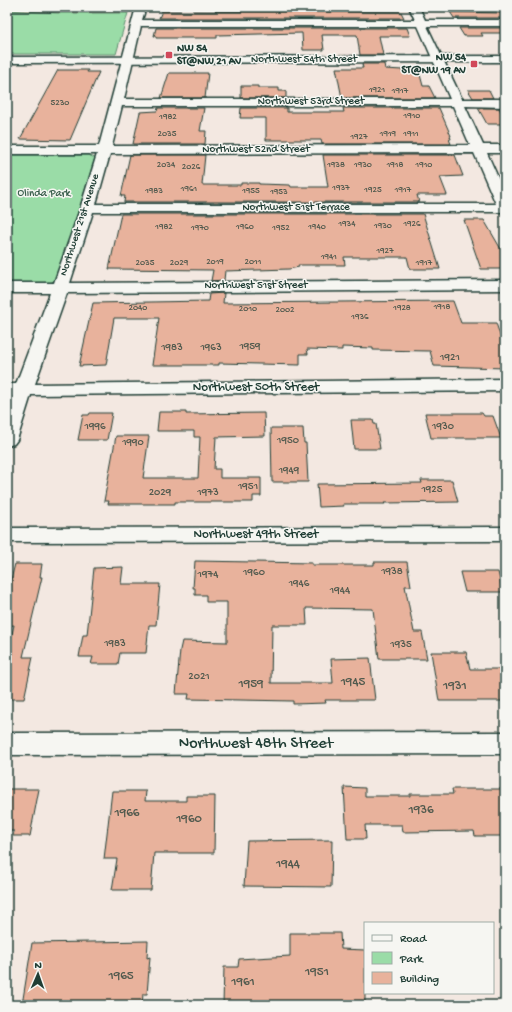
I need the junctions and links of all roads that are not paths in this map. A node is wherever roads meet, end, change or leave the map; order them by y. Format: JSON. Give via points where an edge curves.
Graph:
{"nodes":[{"id":1,"x":141,"y":7,"type":"edge"},
{"id":2,"x":414,"y":7,"type":"edge"},
{"id":3,"x":137,"y":23,"type":"junction"},
{"id":4,"x":421,"y":23,"type":"junction"},
{"id":5,"x":505,"y":23,"type":"edge"},
{"id":6,"x":7,"y":60,"type":"edge"},
{"id":7,"x":127,"y":60,"type":"junction"},
{"id":8,"x":438,"y":60,"type":"junction"},
{"id":9,"x":505,"y":60,"type":"edge"},
{"id":10,"x":118,"y":102,"type":"junction"},
{"id":11,"x":457,"y":103,"type":"junction"},
{"id":12,"x":505,"y":103,"type":"edge"},
{"id":13,"x":7,"y":150,"type":"edge"},
{"id":14,"x":104,"y":150,"type":"junction"},
{"id":15,"x":478,"y":150,"type":"junction"},
{"id":16,"x":505,"y":150,"type":"edge"},
{"id":17,"x":88,"y":208,"type":"junction"},
{"id":18,"x":505,"y":208,"type":"edge"},
{"id":19,"x":505,"y":285,"type":"edge"},
{"id":20,"x":7,"y":288,"type":"edge"},
{"id":21,"x":59,"y":288,"type":"junction"},
{"id":22,"x":505,"y":385,"type":"edge"},
{"id":23,"x":15,"y":389,"type":"edge"},
{"id":24,"x":7,"y":440,"type":"edge"},
{"id":25,"x":505,"y":534,"type":"edge"},
{"id":26,"x":7,"y":535,"type":"edge"},
{"id":27,"x":505,"y":743,"type":"edge"},
{"id":28,"x":7,"y":744,"type":"edge"}],
"edges":[{"from":1,"to":3,"type":"street","name":"Northwest 21st Avenue"},
{"from":2,"to":4,"type":"street"},
{"from":3,"to":4,"type":"street"},
{"from":3,"to":7,"type":"street","name":"Northwest 21st Avenue"},
{"from":4,"to":5,"type":"street"},
{"from":4,"to":8,"type":"street"},
{"from":6,"to":7,"type":"street","name":"Northwest 54th Street"},
{"from":7,"to":8,"type":"street","name":"Northwest 54th Street"},
{"from":7,"to":10,"type":"street","name":"Northwest 21st Avenue"},
{"from":8,"to":9,"type":"street","name":"Northwest 54th Street"},
{"from":8,"to":11,"type":"street"},
{"from":10,"to":11,"type":"street","name":"Northwest 53rd Street"},
{"from":10,"to":14,"type":"street","name":"Northwest 21st Avenue"},
{"from":11,"to":12,"type":"street","name":"Northwest 53rd Street"},
{"from":11,"to":15,"type":"street"},
{"from":13,"to":14,"type":"street","name":"Northwest 52nd Street"},
{"from":14,"to":15,"type":"street","name":"Northwest 52nd Street"},
{"from":14,"to":17,"type":"street","name":"Northwest 21st Avenue"},
{"from":15,"to":16,"type":"street","name":"Northwest 52nd Street"},
{"from":15,"to":18,"type":"street"},
{"from":17,"to":18,"type":"street","name":"Northwest 51st Terrace"},
{"from":17,"to":21,"type":"street","name":"Northwest 21st Avenue"},
{"from":19,"to":21,"type":"street","name":"Northwest 51st Street"},
{"from":20,"to":21,"type":"street","name":"Northwest 51st Street"},
{"from":21,"to":23,"type":"street","name":"Northwest 21st Avenue"},
{"from":22,"to":23,"type":"street","name":"Northwest 50th Street"},
{"from":23,"to":24,"type":"street","name":"Northwest 21st Avenue"},
{"from":25,"to":26,"type":"street","name":"Northwest 49th Street"},
{"from":27,"to":28,"type":"street","name":"Northwest 48th Street"}]}
